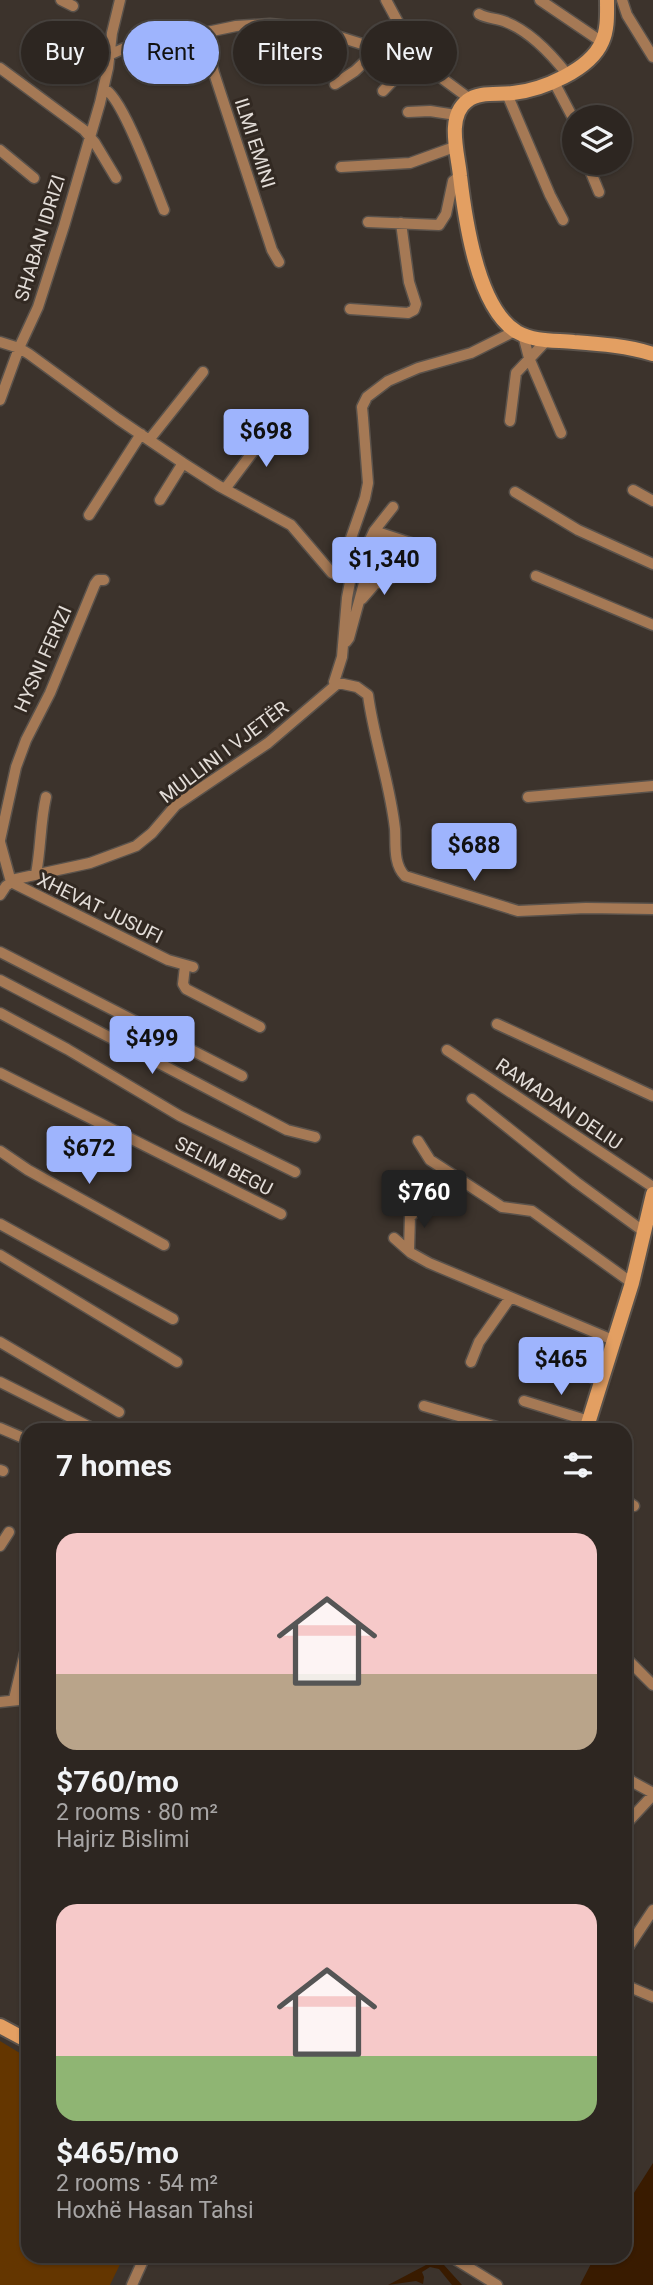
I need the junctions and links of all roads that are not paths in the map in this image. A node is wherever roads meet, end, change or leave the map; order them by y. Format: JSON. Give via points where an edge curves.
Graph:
{"nodes":[{"id":1,"x":61,"y":0,"type":"edge"},
{"id":2,"x":120,"y":0,"type":"edge"},
{"id":3,"x":386,"y":0,"type":"edge"},
{"id":4,"x":540,"y":0,"type":"edge"},
{"id":5,"x":607,"y":0,"type":"edge"},
{"id":6,"x":622,"y":0,"type":"edge"},
{"id":7,"x":73,"y":6,"type":"dead end"},
{"id":8,"x":479,"y":14,"type":"dead end"},
{"id":9,"x":397,"y":21,"type":"edge"},
{"id":10,"x":219,"y":30,"type":"edge"},
{"id":11,"x":602,"y":42,"type":"junction"},
{"id":12,"x":361,"y":44,"type":"edge"},
{"id":13,"x":123,"y":49,"type":"edge"},
{"id":14,"x":109,"y":55,"type":"joint"},
{"id":15,"x":653,"y":57,"type":"edge"},
{"id":16,"x":361,"y":65,"type":"edge"},
{"id":17,"x":0,"y":68,"type":"edge"},
{"id":18,"x":347,"y":76,"type":"edge"},
{"id":19,"x":561,"y":78,"type":"junction"},
{"id":20,"x":105,"y":84,"type":"edge"},
{"id":21,"x":217,"y":84,"type":"edge"},
{"id":22,"x":392,"y":84,"type":"edge"},
{"id":23,"x":452,"y":84,"type":"edge"},
{"id":24,"x":104,"y":89,"type":"junction"},
{"id":25,"x":383,"y":91,"type":"dead end"},
{"id":26,"x":507,"y":94,"type":"junction"},
{"id":27,"x":470,"y":99,"type":"junction"},
{"id":28,"x":568,"y":105,"type":"edge"},
{"id":29,"x":408,"y":111,"type":"dead end"},
{"id":30,"x":456,"y":115,"type":"junction"},
{"id":31,"x":90,"y":137,"type":"junction"},
{"id":32,"x":457,"y":146,"type":"junction"},
{"id":33,"x":0,"y":150,"type":"edge"},
{"id":34,"x":341,"y":167,"type":"dead end"},
{"id":35,"x":592,"y":175,"type":"edge"},
{"id":36,"x":460,"y":176,"type":"junction"},
{"id":37,"x":34,"y":178,"type":"dead end"},
{"id":38,"x":116,"y":178,"type":"dead end"},
{"id":39,"x":600,"y":192,"type":"dead end"},
{"id":40,"x":164,"y":210,"type":"dead end"},
{"id":41,"x":563,"y":220,"type":"dead end"},
{"id":42,"x":368,"y":222,"type":"dead end"},
{"id":43,"x":401,"y":223,"type":"junction"},
{"id":44,"x":279,"y":262,"type":"dead end"},
{"id":45,"x":350,"y":309,"type":"dead end"},
{"id":46,"x":519,"y":333,"type":"junction"},
{"id":47,"x":547,"y":341,"type":"junction"},
{"id":48,"x":0,"y":342,"type":"edge"},
{"id":49,"x":19,"y":348,"type":"junction"},
{"id":50,"x":653,"y":354,"type":"edge"},
{"id":51,"x":529,"y":358,"type":"junction"},
{"id":52,"x":203,"y":372,"type":"dead end"},
{"id":53,"x":0,"y":400,"type":"edge"},
{"id":54,"x":510,"y":421,"type":"dead end"},
{"id":55,"x":276,"y":425,"type":"dead end"},
{"id":56,"x":561,"y":433,"type":"dead end"},
{"id":57,"x":145,"y":437,"type":"junction"},
{"id":58,"x":184,"y":463,"type":"junction"},
{"id":59,"x":633,"y":490,"type":"dead end"},
{"id":60,"x":228,"y":491,"type":"junction"},
{"id":61,"x":515,"y":492,"type":"dead end"},
{"id":62,"x":160,"y":500,"type":"dead end"},
{"id":63,"x":653,"y":501,"type":"edge"},
{"id":64,"x":393,"y":507,"type":"dead end"},
{"id":65,"x":89,"y":515,"type":"dead end"},
{"id":66,"x":374,"y":531,"type":"junction"},
{"id":67,"x":423,"y":547,"type":"dead end"},
{"id":68,"x":350,"y":563,"type":"junction"},
{"id":69,"x":653,"y":564,"type":"edge"},
{"id":70,"x":396,"y":576,"type":"dead end"},
{"id":71,"x":536,"y":576,"type":"dead end"},
{"id":72,"x":104,"y":580,"type":"dead end"},
{"id":73,"x":360,"y":603,"type":"junction"},
{"id":74,"x":653,"y":625,"type":"edge"},
{"id":75,"x":343,"y":646,"type":"junction"},
{"id":76,"x":337,"y":684,"type":"junction"},
{"id":77,"x":653,"y":786,"type":"edge"},
{"id":78,"x":46,"y":797,"type":"dead end"},
{"id":79,"x":528,"y":797,"type":"dead end"},
{"id":80,"x":1,"y":845,"type":"edge"},
{"id":81,"x":36,"y":874,"type":"junction"},
{"id":82,"x":11,"y":882,"type":"junction"},
{"id":83,"x":0,"y":895,"type":"edge"},
{"id":84,"x":653,"y":909,"type":"edge"},
{"id":85,"x":0,"y":952,"type":"edge"},
{"id":86,"x":0,"y":979,"type":"edge"},
{"id":87,"x":0,"y":1013,"type":"edge"},
{"id":88,"x":497,"y":1024,"type":"dead end"},
{"id":89,"x":260,"y":1027,"type":"dead end"},
{"id":90,"x":447,"y":1050,"type":"dead end"},
{"id":91,"x":0,"y":1073,"type":"edge"},
{"id":92,"x":242,"y":1076,"type":"dead end"},
{"id":93,"x":653,"y":1096,"type":"edge"},
{"id":94,"x":472,"y":1099,"type":"dead end"},
{"id":95,"x":315,"y":1137,"type":"dead end"},
{"id":96,"x":418,"y":1141,"type":"dead end"},
{"id":97,"x":0,"y":1151,"type":"edge"},
{"id":98,"x":295,"y":1172,"type":"dead end"},
{"id":99,"x":653,"y":1187,"type":"edge"},
{"id":100,"x":653,"y":1194,"type":"edge"},
{"id":101,"x":422,"y":1204,"type":"dead end"},
{"id":102,"x":281,"y":1214,"type":"dead end"},
{"id":103,"x":0,"y":1224,"type":"edge"},
{"id":104,"x":643,"y":1231,"type":"junction"},
{"id":105,"x":394,"y":1238,"type":"dead end"},
{"id":106,"x":164,"y":1245,"type":"dead end"},
{"id":107,"x":409,"y":1249,"type":"junction"},
{"id":108,"x":0,"y":1255,"type":"edge"},
{"id":109,"x":632,"y":1283,"type":"junction"},
{"id":110,"x":510,"y":1298,"type":"junction"},
{"id":111,"x":173,"y":1319,"type":"dead end"},
{"id":112,"x":613,"y":1340,"type":"junction"},
{"id":113,"x":0,"y":1342,"type":"edge"},
{"id":114,"x":526,"y":1360,"type":"dead end"},
{"id":115,"x":177,"y":1362,"type":"dead end"},
{"id":116,"x":471,"y":1362,"type":"dead end"},
{"id":117,"x":600,"y":1381,"type":"junction"},
{"id":118,"x":0,"y":1382,"type":"edge"},
{"id":119,"x":524,"y":1401,"type":"dead end"},
{"id":120,"x":424,"y":1406,"type":"dead end"},
{"id":121,"x":119,"y":1412,"type":"dead end"},
{"id":122,"x":82,"y":1423,"type":"edge"},
{"id":123,"x":483,"y":1423,"type":"edge"},
{"id":124,"x":582,"y":1423,"type":"edge"},
{"id":125,"x":588,"y":1423,"type":"edge"},
{"id":126,"x":0,"y":1428,"type":"edge"},
{"id":127,"x":21,"y":1437,"type":"edge"},
{"id":128,"x":9,"y":1532,"type":"dead end"},
{"id":129,"x":0,"y":1546,"type":"edge"},
{"id":130,"x":632,"y":1664,"type":"edge"},
{"id":131,"x":21,"y":1670,"type":"edge"},
{"id":132,"x":653,"y":1685,"type":"edge"},
{"id":133,"x":14,"y":1699,"type":"junction"},
{"id":134,"x":21,"y":1699,"type":"edge"},
{"id":135,"x":0,"y":1702,"type":"edge"},
{"id":136,"x":632,"y":1782,"type":"edge"},
{"id":137,"x":653,"y":1794,"type":"edge"},
{"id":138,"x":632,"y":1817,"type":"edge"},
{"id":139,"x":653,"y":1910,"type":"edge"},
{"id":140,"x":632,"y":1942,"type":"edge"},
{"id":141,"x":632,"y":1988,"type":"edge"},
{"id":142,"x":653,"y":1997,"type":"edge"},
{"id":143,"x":0,"y":2026,"type":"edge"},
{"id":144,"x":21,"y":2037,"type":"edge"},
{"id":145,"x":142,"y":2263,"type":"edge"},
{"id":146,"x":461,"y":2263,"type":"edge"},
{"id":147,"x":132,"y":2285,"type":"edge"},
{"id":148,"x":497,"y":2285,"type":"edge"}],
"edges":[{"from":1,"to":7,"type":"street"},
{"from":2,"to":14,"type":"street","name":"SHABAN IDRIZI"},
{"from":3,"to":9,"type":"street"},
{"from":4,"to":11,"type":"street"},
{"from":5,"to":11,"type":"street"},
{"from":6,"to":15,"type":"street"},
{"from":8,"to":19,"type":"street","via":[[524,32]]},
{"from":10,"to":12,"type":"street","via":[[270,24],[311,28]]},
{"from":11,"to":19,"type":"street","via":[[594,56]]},
{"from":13,"to":14,"type":"street"},
{"from":16,"to":18,"type":"street"},
{"from":17,"to":31,"type":"street"},
{"from":19,"to":26,"type":"street"},
{"from":19,"to":28,"type":"street"},
{"from":20,"to":24,"type":"street","name":"SHABAN IDRIZI"},
{"from":21,"to":44,"type":"street","name":"ILMI EMINI"},
{"from":22,"to":25,"type":"street"},
{"from":23,"to":27,"type":"street"},
{"from":24,"to":31,"type":"street","name":"SHABAN IDRIZI"},
{"from":24,"to":40,"type":"street","via":[[121,109]]},
{"from":26,"to":27,"type":"street"},
{"from":26,"to":41,"type":"street"},
{"from":27,"to":30,"type":"street"},
{"from":29,"to":30,"type":"street"},
{"from":30,"to":32,"type":"street"},
{"from":31,"to":38,"type":"street"},
{"from":31,"to":49,"type":"street","name":"SHABAN IDRIZI","via":[[43,294]]},
{"from":32,"to":34,"type":"street","via":[[410,163]]},
{"from":32,"to":36,"type":"street"},
{"from":33,"to":37,"type":"street"},
{"from":35,"to":39,"type":"street"},
{"from":36,"to":43,"type":"street","via":[[453,181],[442,223]]},
{"from":36,"to":46,"type":"street","via":[[474,259],[499,314]]},
{"from":42,"to":43,"type":"street"},
{"from":43,"to":45,"type":"street","via":[[414,310]]},
{"from":46,"to":47,"type":"street"},
{"from":46,"to":51,"type":"street"},
{"from":46,"to":68,"type":"street","via":[[398,377],[367,397],[362,407],[368,483],[350,541]]},
{"from":47,"to":50,"type":"street"},
{"from":47,"to":51,"type":"street"},
{"from":48,"to":49,"type":"street"},
{"from":49,"to":53,"type":"street"},
{"from":49,"to":57,"type":"street"},
{"from":51,"to":54,"type":"street","via":[[514,380]]},
{"from":51,"to":56,"type":"street"},
{"from":52,"to":57,"type":"street"},
{"from":55,"to":60,"type":"street"},
{"from":57,"to":58,"type":"street"},
{"from":57,"to":65,"type":"street"},
{"from":58,"to":60,"type":"street"},
{"from":58,"to":62,"type":"street"},
{"from":59,"to":63,"type":"street"},
{"from":60,"to":68,"type":"street","via":[[291,525],[332,573],[341,575]]},
{"from":61,"to":69,"type":"street","via":[[578,530]]},
{"from":64,"to":66,"type":"street"},
{"from":66,"to":67,"type":"street"},
{"from":66,"to":73,"type":"street","via":[[365,555]]},
{"from":68,"to":75,"type":"street"},
{"from":70,"to":73,"type":"street","via":[[375,584]]},
{"from":71,"to":74,"type":"street"},
{"from":72,"to":80,"type":"street","name":"HYSNI FERIZI","via":[[95,584],[26,740]]},
{"from":73,"to":75,"type":"street"},
{"from":75,"to":76,"type":"street","via":[[334,680]]},
{"from":76,"to":81,"type":"street","name":"MULLINI I VJETËR","via":[[268,743],[176,805],[136,846],[90,863]]},
{"from":76,"to":84,"type":"street","via":[[356,687],[368,695],[402,874],[518,911]]},
{"from":77,"to":79,"type":"street"},
{"from":78,"to":81,"type":"street"},
{"from":80,"to":82,"type":"street","name":"HYSNI FERIZI"},
{"from":81,"to":82,"type":"street","name":"MULLINI I VJETËR"},
{"from":82,"to":83,"type":"street","name":"XHEVAT JUSUFI"},
{"from":82,"to":89,"type":"street","name":"XHEVAT JUSUFI","via":[[189,967],[183,984],[186,989]]},
{"from":85,"to":92,"type":"street"},
{"from":86,"to":95,"type":"street","via":[[287,1130]]},
{"from":87,"to":98,"type":"street","via":[[180,1116]]},
{"from":88,"to":93,"type":"street"},
{"from":90,"to":99,"type":"street","name":"RAMADAN DELIU"},
{"from":91,"to":102,"type":"street","name":"SELIM BEGU"},
{"from":94,"to":104,"type":"street"},
{"from":96,"to":109,"type":"street","via":[[430,1160],[502,1207],[531,1211]]},
{"from":97,"to":106,"type":"street"},
{"from":100,"to":104,"type":"street"},
{"from":101,"to":107,"type":"street","via":[[410,1217]]},
{"from":103,"to":111,"type":"street"},
{"from":104,"to":109,"type":"street"},
{"from":105,"to":107,"type":"street"},
{"from":107,"to":110,"type":"street","via":[[429,1263]]},
{"from":108,"to":115,"type":"street"},
{"from":109,"to":112,"type":"street"},
{"from":110,"to":112,"type":"street"},
{"from":110,"to":116,"type":"street","via":[[479,1342]]},
{"from":112,"to":117,"type":"street"},
{"from":113,"to":121,"type":"street"},
{"from":114,"to":117,"type":"street","via":[[540,1354]]},
{"from":117,"to":125,"type":"street"},
{"from":118,"to":122,"type":"street"},
{"from":119,"to":124,"type":"street"},
{"from":120,"to":123,"type":"street"},
{"from":126,"to":127,"type":"street"},
{"from":128,"to":129,"type":"street"},
{"from":130,"to":132,"type":"street"},
{"from":131,"to":133,"type":"street"},
{"from":133,"to":134,"type":"street"},
{"from":133,"to":135,"type":"street"},
{"from":136,"to":137,"type":"street"},
{"from":137,"to":138,"type":"street"},
{"from":139,"to":140,"type":"street"},
{"from":141,"to":142,"type":"street"},
{"from":143,"to":144,"type":"street"},
{"from":145,"to":147,"type":"street"},
{"from":146,"to":148,"type":"street"}]}
